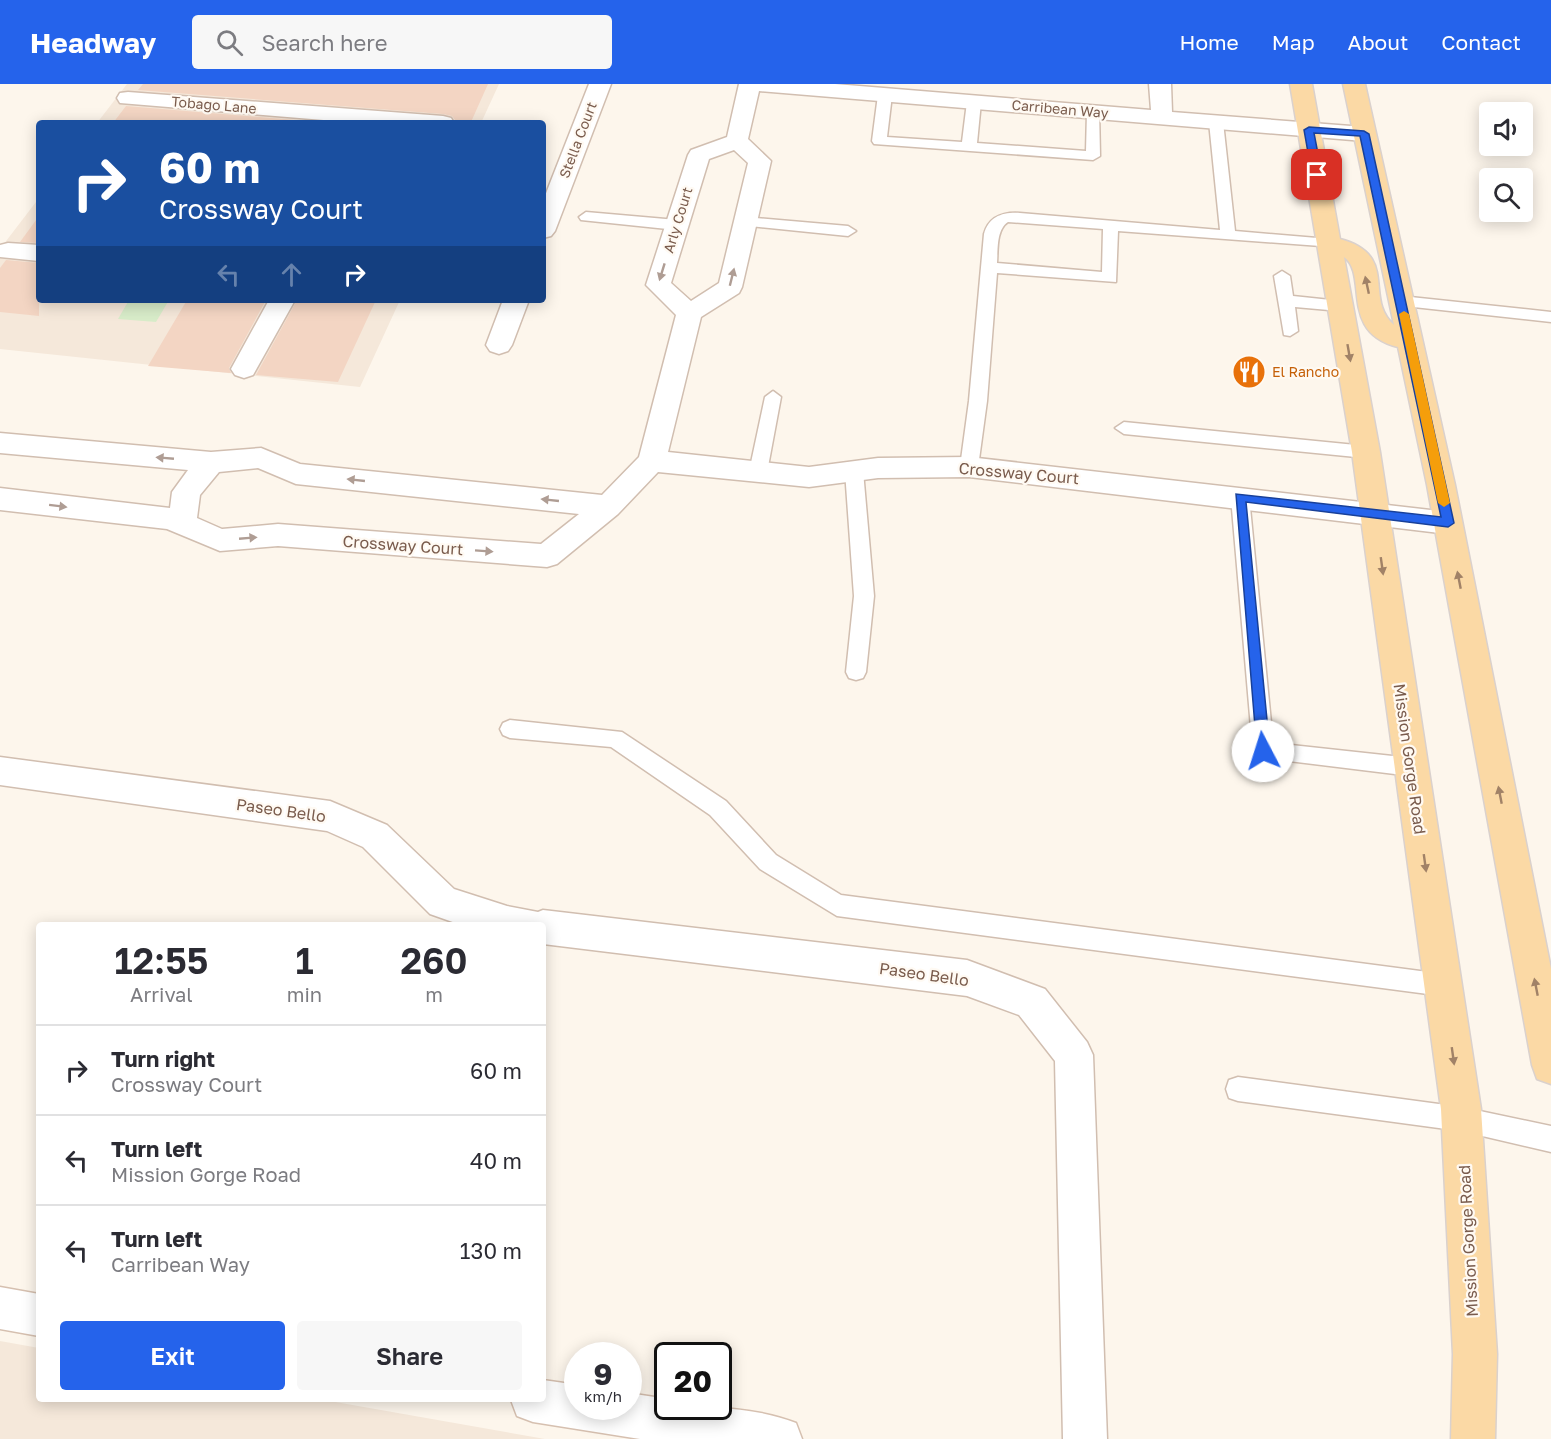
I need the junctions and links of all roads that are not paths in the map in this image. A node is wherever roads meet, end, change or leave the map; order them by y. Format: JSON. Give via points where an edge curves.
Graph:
{"nodes":[{"id":1,"x":600,"y":84,"type":"edge"},
{"id":2,"x":750,"y":84,"type":"edge"},
{"id":3,"x":757,"y":84,"type":"edge"},
{"id":4,"x":1160,"y":84,"type":"edge"},
{"id":5,"x":1301,"y":84,"type":"edge"},
{"id":6,"x":1354,"y":84,"type":"edge"},
{"id":7,"x":885,"y":95,"type":"junction"},
{"id":8,"x":128,"y":98,"type":"dead end"},
{"id":9,"x":974,"y":102,"type":"junction"},
{"id":10,"x":283,"y":109,"type":"edge"},
{"id":11,"x":1094,"y":112,"type":"junction"},
{"id":12,"x":1162,"y":118,"type":"junction"},
{"id":13,"x":409,"y":120,"type":"edge"},
{"id":14,"x":1216,"y":122,"type":"junction"},
{"id":15,"x":1309,"y":130,"type":"junction"},
{"id":16,"x":1364,"y":134,"type":"junction"},
{"id":17,"x":737,"y":141,"type":"junction"},
{"id":18,"x":969,"y":147,"type":"junction"},
{"id":19,"x":586,"y":217,"type":"dead end"},
{"id":20,"x":745,"y":222,"type":"junction"},
{"id":21,"x":546,"y":223,"type":"edge"},
{"id":22,"x":677,"y":225,"type":"junction"},
{"id":23,"x":1111,"y":225,"type":"junction"},
{"id":24,"x":848,"y":231,"type":"dead end"},
{"id":25,"x":1228,"y":235,"type":"junction"},
{"id":26,"x":1329,"y":244,"type":"junction"},
{"id":27,"x":8,"y":251,"type":"dead end"},
{"id":28,"x":36,"y":253,"type":"edge"},
{"id":29,"x":990,"y":267,"type":"junction"},
{"id":30,"x":1282,"y":276,"type":"dead end"},
{"id":31,"x":1286,"y":301,"type":"junction"},
{"id":32,"x":1401,"y":301,"type":"junction"},
{"id":33,"x":280,"y":303,"type":"edge"},
{"id":34,"x":515,"y":303,"type":"edge"},
{"id":35,"x":1340,"y":306,"type":"junction"},
{"id":36,"x":689,"y":313,"type":"junction"},
{"id":37,"x":1551,"y":317,"type":"edge"},
{"id":38,"x":1290,"y":331,"type":"dead end"},
{"id":39,"x":1410,"y":341,"type":"junction"},
{"id":40,"x":499,"y":345,"type":"dead end"},
{"id":41,"x":244,"y":369,"type":"dead end"},
{"id":42,"x":773,"y":397,"type":"dead end"},
{"id":43,"x":1124,"y":428,"type":"dead end"},
{"id":44,"x":0,"y":443,"type":"edge"},
{"id":45,"x":1366,"y":452,"type":"junction"},
{"id":46,"x":652,"y":461,"type":"junction"},
{"id":47,"x":211,"y":462,"type":"junction"},
{"id":48,"x":969,"y":467,"type":"junction"},
{"id":49,"x":854,"y":471,"type":"junction"},
{"id":50,"x":758,"y":472,"type":"junction"},
{"id":51,"x":1240,"y":497,"type":"junction"},
{"id":52,"x":0,"y":499,"type":"edge"},
{"id":53,"x":599,"y":513,"type":"junction"},
{"id":54,"x":1375,"y":514,"type":"junction"},
{"id":55,"x":1448,"y":523,"type":"junction"},
{"id":56,"x":182,"y":524,"type":"junction"},
{"id":57,"x":856,"y":672,"type":"dead end"},
{"id":58,"x":510,"y":729,"type":"dead end"},
{"id":59,"x":1411,"y":767,"type":"junction"},
{"id":60,"x":0,"y":771,"type":"edge"},
{"id":61,"x":504,"y":922,"type":"edge"},
{"id":62,"x":546,"y":927,"type":"edge"},
{"id":63,"x":1443,"y":985,"type":"junction"},
{"id":64,"x":1551,"y":1065,"type":"edge"},
{"id":65,"x":1238,"y":1089,"type":"dead end"},
{"id":66,"x":1461,"y":1119,"type":"junction"},
{"id":67,"x":1551,"y":1139,"type":"edge"},
{"id":68,"x":0,"y":1308,"type":"edge"},
{"id":69,"x":36,"y":1314,"type":"edge"},
{"id":70,"x":539,"y":1402,"type":"edge"},
{"id":71,"x":609,"y":1426,"type":"edge"},
{"id":72,"x":780,"y":1439,"type":"edge"},
{"id":73,"x":1085,"y":1439,"type":"edge"},
{"id":74,"x":1473,"y":1439,"type":"edge"}],
"edges":[{"from":1,"to":21,"type":"street","name":"Stella Court"},
{"from":2,"to":17,"type":"street"},
{"from":3,"to":7,"type":"street","name":"Carribean Way"},
{"from":4,"to":12,"type":"street"},
{"from":5,"to":15,"type":"main road","name":"Mission Gorge Road"},
{"from":6,"to":16,"type":"main road"},
{"from":7,"to":9,"type":"street","name":"Carribean Way"},
{"from":7,"to":18,"type":"lane","via":[[879,141]]},
{"from":8,"to":10,"type":"street","name":"Tobago Lane"},
{"from":9,"to":11,"type":"street","name":"Carribean Way"},
{"from":9,"to":18,"type":"lane"},
{"from":10,"to":13,"type":"street","name":"Tobago Lane"},
{"from":11,"to":12,"type":"street","name":"Carribean Way"},
{"from":11,"to":18,"type":"lane","via":[[1093,156]]},
{"from":12,"to":14,"type":"street","name":"Carribean Way"},
{"from":14,"to":15,"type":"street","name":"Carribean Way"},
{"from":14,"to":25,"type":"lane"},
{"from":15,"to":16,"type":"street","name":"Carribean Way"},
{"from":15,"to":26,"type":"main road","name":"Mission Gorge Road"},
{"from":16,"to":32,"type":"main road"},
{"from":17,"to":20,"type":"street","via":[[760,161]]},
{"from":17,"to":22,"type":"street","name":"Arly Court","via":[[699,155]]},
{"from":19,"to":22,"type":"lane"},
{"from":20,"to":24,"type":"lane"},
{"from":36,"to":20,"type":"street","one_way":true,"via":[[730,287]]},
{"from":22,"to":36,"type":"street","name":"Arly Court","one_way":true,"via":[[658,285]]},
{"from":23,"to":25,"type":"lane"},
{"from":23,"to":29,"type":"lane","via":[[1000,219],[994,225]]},
{"from":23,"to":29,"type":"lane","via":[[1110,278]]},
{"from":25,"to":26,"type":"lane"},
{"from":26,"to":35,"type":"main road","name":"Mission Gorge Road"},
{"from":39,"to":26,"type":"main road","one_way":true,"via":[[1382,332],[1375,321],[1361,260],[1350,249]]},
{"from":27,"to":28,"type":"street"},
{"from":29,"to":48,"type":"lane"},
{"from":30,"to":31,"type":"lane"},
{"from":31,"to":35,"type":"lane"},
{"from":31,"to":38,"type":"lane"},
{"from":32,"to":37,"type":"lane"},
{"from":32,"to":39,"type":"main road"},
{"from":33,"to":41,"type":"street"},
{"from":34,"to":40,"type":"street"},
{"from":35,"to":45,"type":"main road","name":"Mission Gorge Road","one_way":true},
{"from":36,"to":46,"type":"street"},
{"from":39,"to":55,"type":"main road"},
{"from":42,"to":50,"type":"lane"},
{"from":43,"to":45,"type":"lane"},
{"from":47,"to":44,"type":"street","one_way":true},
{"from":45,"to":54,"type":"main road","name":"Mission Gorge Road"},
{"from":46,"to":50,"type":"street","name":"Crossway Court"},
{"from":46,"to":53,"type":"street","name":"Crossway Court"},
{"from":53,"to":47,"type":"street","one_way":true,"via":[[296,474],[261,458]]},
{"from":47,"to":56,"type":"street","via":[[186,492]]},
{"from":48,"to":49,"type":"street","name":"Crossway Court"},
{"from":48,"to":51,"type":"street","name":"Crossway Court"},
{"from":49,"to":50,"type":"street","name":"Crossway Court","via":[[809,477]]},
{"from":49,"to":57,"type":"lane","via":[[864,596]]},
{"from":51,"to":54,"type":"street","name":"Crossway Court"},
{"from":51,"to":59,"type":"lane","via":[[1263,751]]},
{"from":52,"to":56,"type":"street","name":"Crossway Court","one_way":true,"via":[[171,519]]},
{"from":56,"to":53,"type":"street","name":"Crossway Court","one_way":true,"via":[[220,540],[278,535],[547,556]]},
{"from":54,"to":55,"type":"street","name":"Crossway Court"},
{"from":54,"to":59,"type":"main road","name":"Mission Gorge Road","one_way":true},
{"from":64,"to":55,"type":"main road","one_way":true},
{"from":58,"to":63,"type":"lane","via":[[615,738],[718,808],[768,862],[837,905]]},
{"from":59,"to":63,"type":"main road","name":"Mission Gorge Road","one_way":true},
{"from":60,"to":61,"type":"street","name":"Paseo Bello","via":[[330,816],[375,836],[443,902]]},
{"from":62,"to":73,"type":"street","name":"Paseo Bello","via":[[967,978],[1032,1002],[1074,1055]]},
{"from":63,"to":66,"type":"main road","name":"Mission Gorge Road","one_way":true},
{"from":65,"to":66,"type":"lane"},
{"from":66,"to":67,"type":"lane"},
{"from":66,"to":74,"type":"main road","name":"Mission Gorge Road","via":[[1474,1354]]},
{"from":68,"to":69,"type":"street"},
{"from":70,"to":71,"type":"street"},
{"from":71,"to":72,"type":"street"}]}
